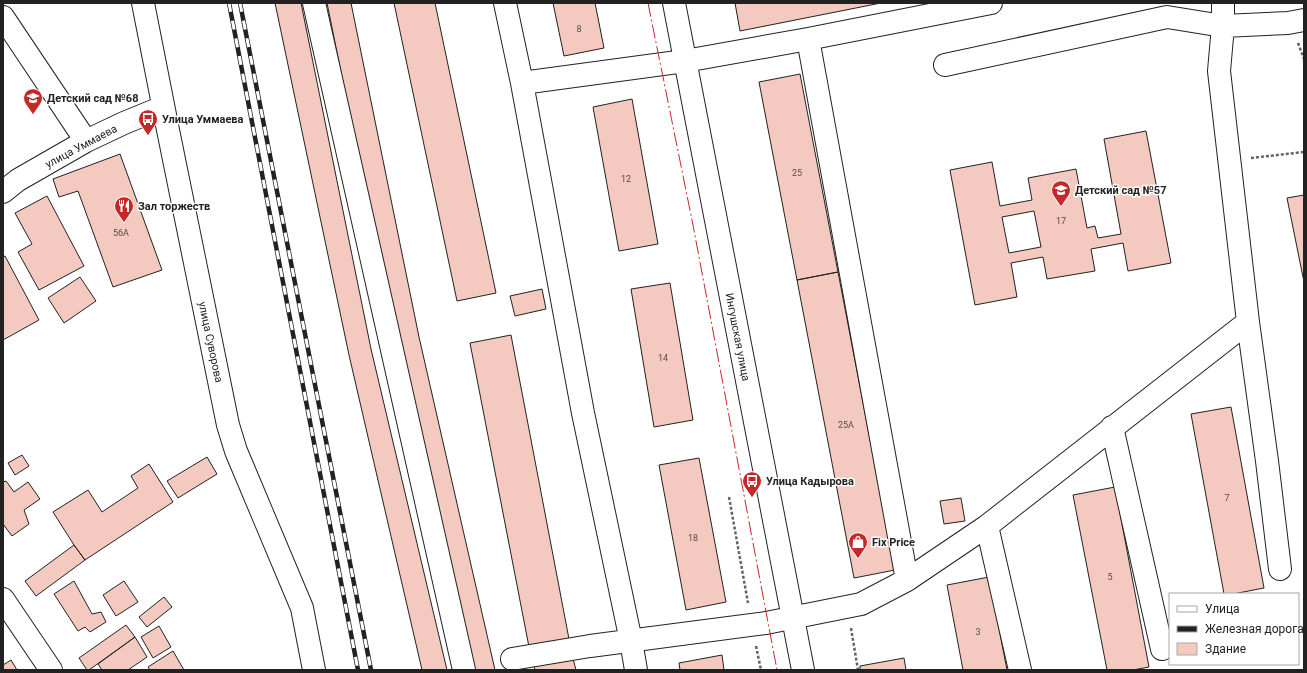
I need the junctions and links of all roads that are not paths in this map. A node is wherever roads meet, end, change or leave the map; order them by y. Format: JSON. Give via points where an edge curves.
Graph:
{"nodes":[{"id":1,"x":143,"y":3,"type":"edge"},
{"id":2,"x":314,"y":3,"type":"edge"},
{"id":3,"x":505,"y":3,"type":"edge"},
{"id":4,"x":674,"y":3,"type":"edge"},
{"id":5,"x":991,"y":3,"type":"edge"},
{"id":6,"x":1223,"y":3,"type":"edge"},
{"id":7,"x":3,"y":17,"type":"edge"},
{"id":8,"x":1304,"y":20,"type":"edge"},
{"id":9,"x":1223,"y":26,"type":"junction"},
{"id":10,"x":808,"y":39,"type":"junction"},
{"id":11,"x":685,"y":61,"type":"junction"},
{"id":12,"x":944,"y":65,"type":"dead end"},
{"id":13,"x":522,"y":83,"type":"junction"},
{"id":14,"x":163,"y":107,"type":"junction"},
{"id":15,"x":86,"y":141,"type":"junction"},
{"id":16,"x":3,"y":192,"type":"edge"},
{"id":17,"x":1248,"y":322,"type":"junction"},
{"id":18,"x":1112,"y":427,"type":"junction"},
{"id":19,"x":987,"y":526,"type":"junction"},
{"id":20,"x":1280,"y":569,"type":"dead end"},
{"id":21,"x":907,"y":580,"type":"junction"},
{"id":22,"x":3,"y":599,"type":"edge"},
{"id":23,"x":792,"y":617,"type":"junction"},
{"id":24,"x":631,"y":641,"type":"junction"},
{"id":25,"x":1162,"y":649,"type":"dead end"},
{"id":26,"x":512,"y":659,"type":"dead end"},
{"id":27,"x":51,"y":670,"type":"edge"},
{"id":28,"x":314,"y":670,"type":"edge"},
{"id":29,"x":464,"y":670,"type":"edge"},
{"id":30,"x":636,"y":670,"type":"edge"},
{"id":31,"x":803,"y":670,"type":"edge"},
{"id":32,"x":1020,"y":670,"type":"edge"}],
"edges":[{"from":1,"to":14,"type":"street","name":"улица Суворова"},
{"from":2,"to":29,"type":"street"},
{"from":3,"to":13,"type":"street"},
{"from":4,"to":11,"type":"street","name":"Ингушская улица"},
{"from":5,"to":10,"type":"street"},
{"from":6,"to":9,"type":"street"},
{"from":7,"to":15,"type":"street"},
{"from":8,"to":9,"type":"street"},
{"from":9,"to":12,"type":"street","via":[[1167,17]]},
{"from":9,"to":17,"type":"street","via":[[1219,71]]},
{"from":10,"to":11,"type":"street"},
{"from":10,"to":21,"type":"street"},
{"from":11,"to":13,"type":"street"},
{"from":11,"to":23,"type":"street","name":"Ингушская улица"},
{"from":13,"to":24,"type":"street","via":[[583,413]]},
{"from":14,"to":15,"type":"street","name":"улица Уммаева"},
{"from":14,"to":28,"type":"street","name":"улица Суворова","via":[[228,425],[236,451],[302,608]]},
{"from":15,"to":16,"type":"street","name":"улица Уммаева","via":[[18,180]]},
{"from":17,"to":18,"type":"street"},
{"from":17,"to":20,"type":"street"},
{"from":18,"to":19,"type":"street"},
{"from":18,"to":25,"type":"street"},
{"from":19,"to":21,"type":"street"},
{"from":19,"to":32,"type":"street"},
{"from":21,"to":23,"type":"street","via":[[861,604]]},
{"from":22,"to":27,"type":"street"},
{"from":23,"to":24,"type":"street","via":[[752,625]]},
{"from":23,"to":31,"type":"street","name":"Ингушская улица"},
{"from":24,"to":26,"type":"street"},
{"from":24,"to":30,"type":"street"}]}
